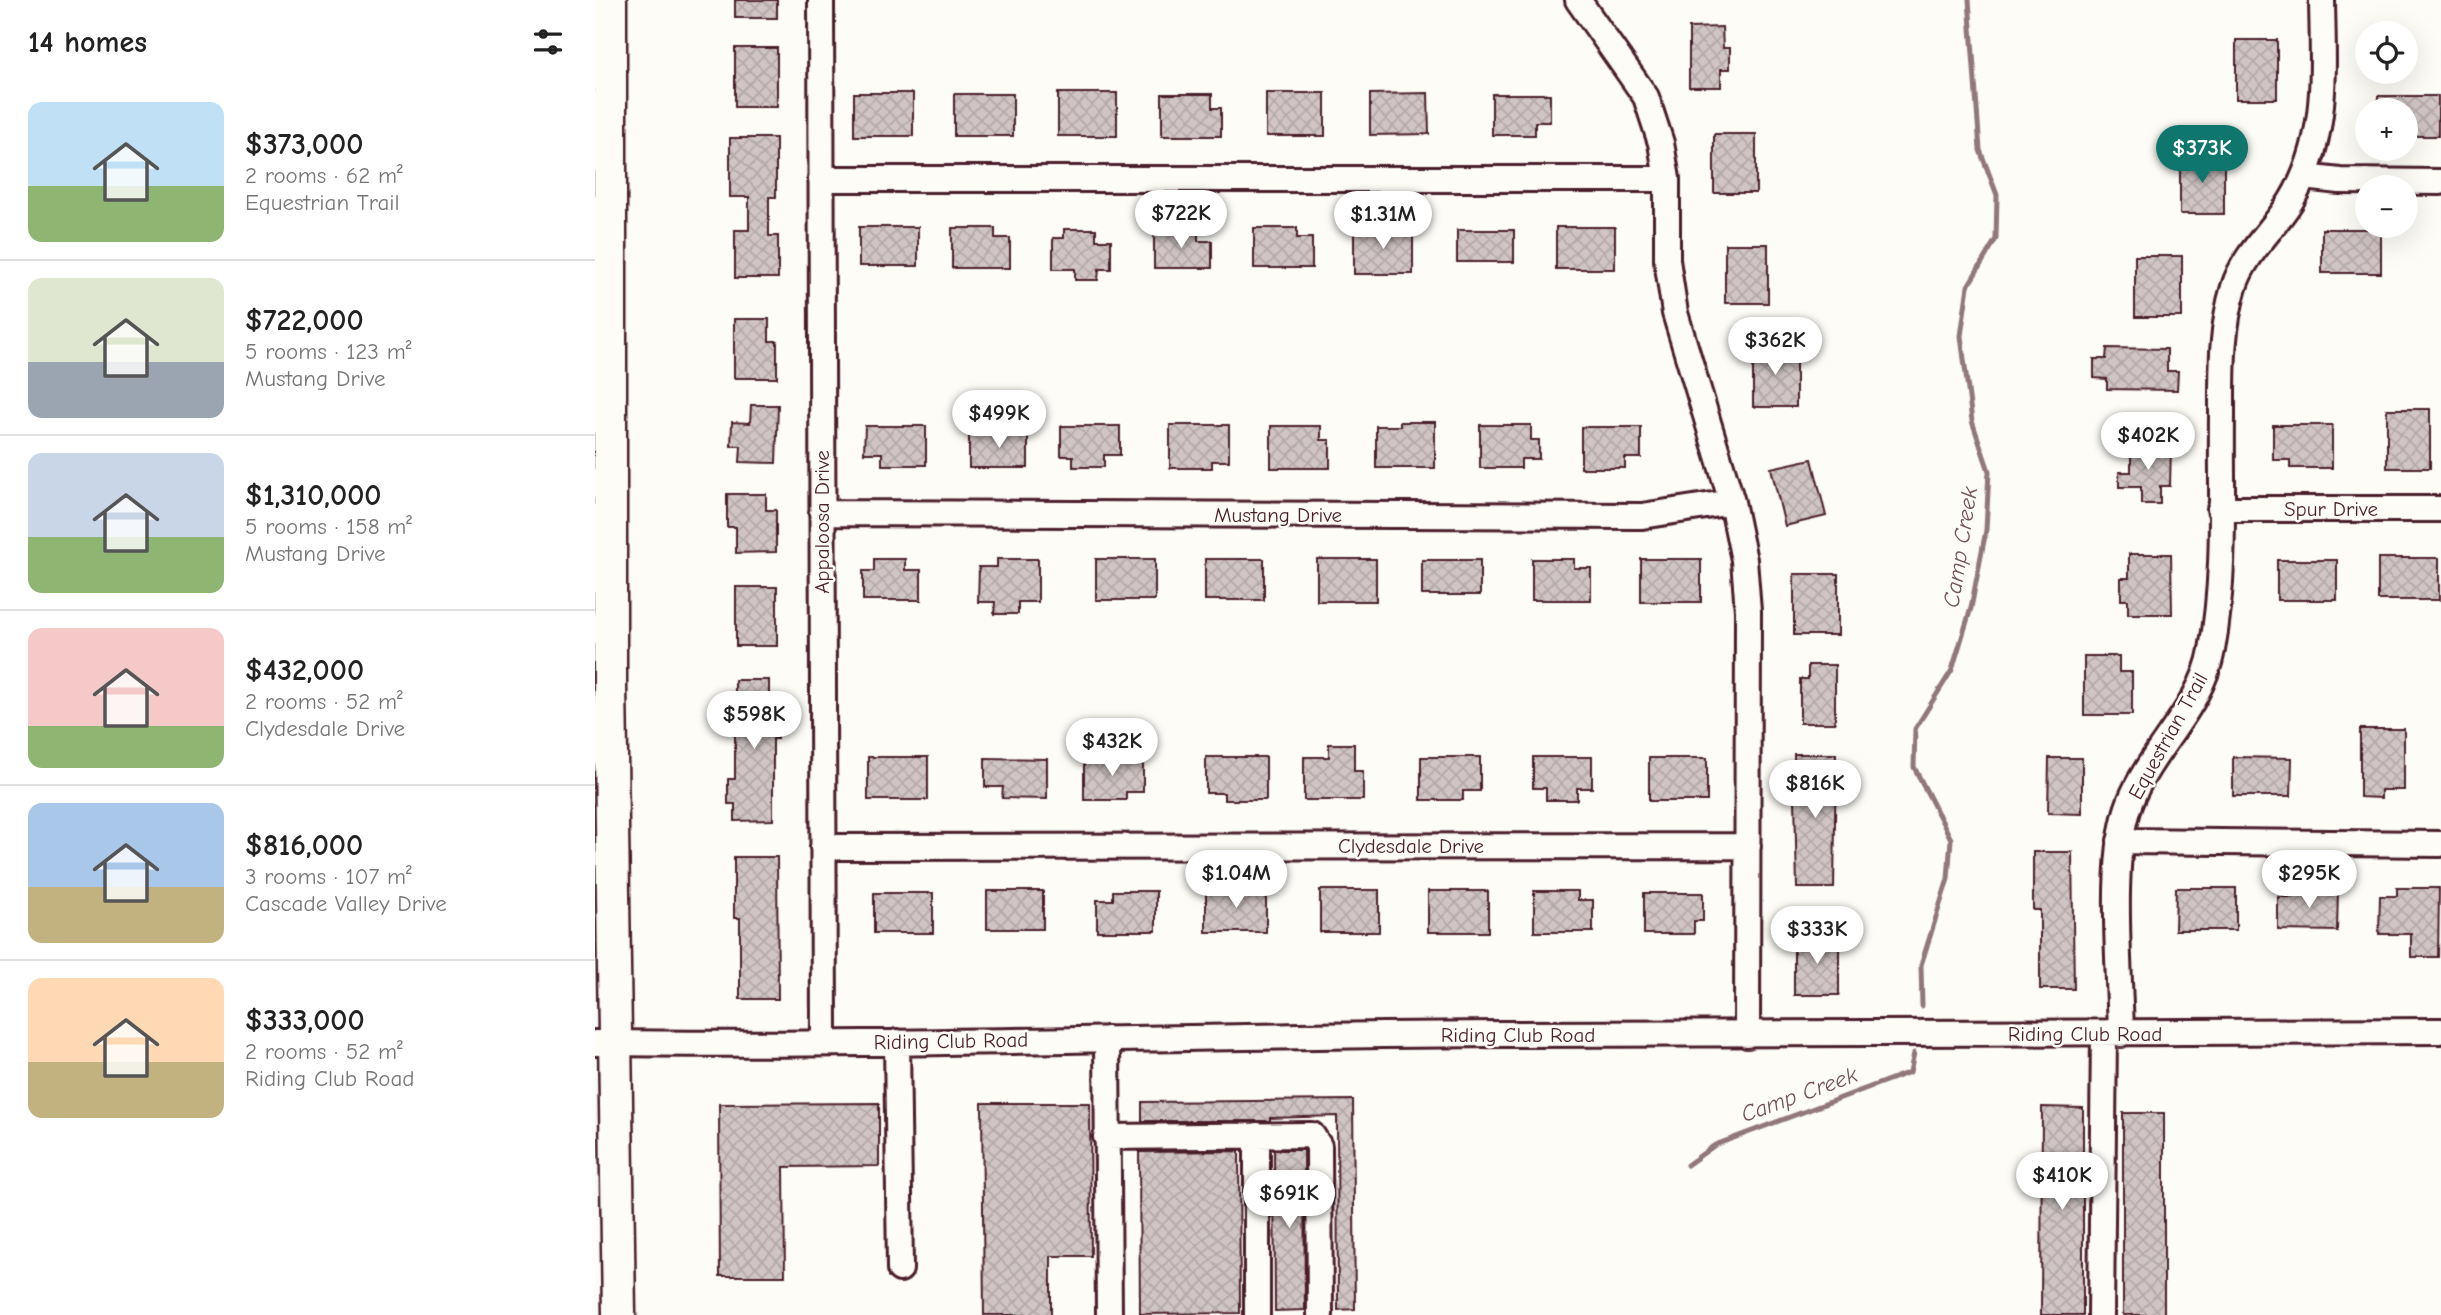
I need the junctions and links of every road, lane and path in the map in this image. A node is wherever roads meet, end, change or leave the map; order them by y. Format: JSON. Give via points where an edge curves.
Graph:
{"nodes":[{"id":1,"x":610,"y":0,"type":"edge"},
{"id":2,"x":821,"y":0,"type":"edge"},
{"id":3,"x":1578,"y":0,"type":"edge"},
{"id":4,"x":2322,"y":0,"type":"edge"},
{"id":5,"x":2304,"y":177,"type":"junction"},
{"id":6,"x":1667,"y":178,"type":"junction"},
{"id":7,"x":821,"y":180,"type":"junction"},
{"id":8,"x":2441,"y":182,"type":"edge"},
{"id":9,"x":602,"y":356,"type":"edge"},
{"id":10,"x":1732,"y":502,"type":"junction"},
{"id":11,"x":2220,"y":509,"type":"junction"},
{"id":12,"x":2441,"y":509,"type":"edge"},
{"id":13,"x":822,"y":513,"type":"junction"},
{"id":14,"x":603,"y":685,"type":"edge"},
{"id":15,"x":2120,"y":841,"type":"junction"},
{"id":16,"x":2441,"y":844,"type":"edge"},
{"id":17,"x":1748,"y":846,"type":"junction"},
{"id":18,"x":823,"y":847,"type":"junction"},
{"id":19,"x":2441,"y":1031,"type":"edge"},
{"id":20,"x":1747,"y":1035,"type":"junction"},
{"id":21,"x":2112,"y":1035,"type":"junction"},
{"id":22,"x":1107,"y":1039,"type":"junction"},
{"id":23,"x":897,"y":1042,"type":"junction"},
{"id":24,"x":605,"y":1043,"type":"edge"},
{"id":25,"x":824,"y":1043,"type":"junction"},
{"id":26,"x":1257,"y":1135,"type":"junction"},
{"id":27,"x":1107,"y":1137,"type":"junction"},
{"id":28,"x":900,"y":1269,"type":"dead end"},
{"id":29,"x":619,"y":1315,"type":"edge"},
{"id":30,"x":1109,"y":1315,"type":"edge"},
{"id":31,"x":1257,"y":1315,"type":"edge"},
{"id":32,"x":1320,"y":1315,"type":"edge"},
{"id":33,"x":2101,"y":1315,"type":"edge"}],
"edges":[{"from":1,"to":9,"type":"main road"},
{"from":2,"to":7,"type":"street","name":"Appaloosa Drive"},
{"from":3,"to":6,"type":"street","via":[[1646,97]]},
{"from":4,"to":5,"type":"street","name":"Equestrian Trail","via":[[2324,94],[2317,141]]},
{"from":5,"to":8,"type":"street"},
{"from":5,"to":11,"type":"street","name":"Equestrian Trail","via":[[2235,284],[2223,336]]},
{"from":6,"to":7,"type":"street"},
{"from":6,"to":10,"type":"street","via":[[1667,260],[1675,313]]},
{"from":7,"to":13,"type":"street","name":"Appaloosa Drive"},
{"from":9,"to":14,"type":"main road"},
{"from":10,"to":13,"type":"street","name":"Mustang Drive","via":[[1642,516]]},
{"from":10,"to":17,"type":"street","via":[[1748,611]]},
{"from":11,"to":12,"type":"street","name":"Spur Drive"},
{"from":11,"to":15,"type":"street","name":"Equestrian Trail","via":[[2219,598],[2212,653],[2197,692],[2147,766],[2129,804]]},
{"from":13,"to":18,"type":"street","name":"Appaloosa Drive"},
{"from":14,"to":24,"type":"main road"},
{"from":15,"to":16,"type":"street"},
{"from":15,"to":21,"type":"street","name":"Equestrian Trail"},
{"from":17,"to":18,"type":"street","name":"Clydesdale Drive"},
{"from":17,"to":20,"type":"street"},
{"from":18,"to":25,"type":"street","name":"Appaloosa Drive"},
{"from":19,"to":21,"type":"street","name":"Riding Club Road"},
{"from":20,"to":21,"type":"street","name":"Riding Club Road"},
{"from":20,"to":22,"type":"street","name":"Riding Club Road"},
{"from":21,"to":33,"type":"street","name":"Equestrian Trail"},
{"from":22,"to":23,"type":"street","name":"Riding Club Road"},
{"from":22,"to":27,"type":"street"},
{"from":23,"to":25,"type":"street","name":"Riding Club Road"},
{"from":23,"to":28,"type":"street"},
{"from":24,"to":25,"type":"street","name":"Riding Club Road"},
{"from":24,"to":29,"type":"main road"},
{"from":26,"to":27,"type":"street"},
{"from":26,"to":31,"type":"street"},
{"from":26,"to":32,"type":"street","via":[[1312,1135],[1319,1146]]},
{"from":27,"to":30,"type":"street"}]}
